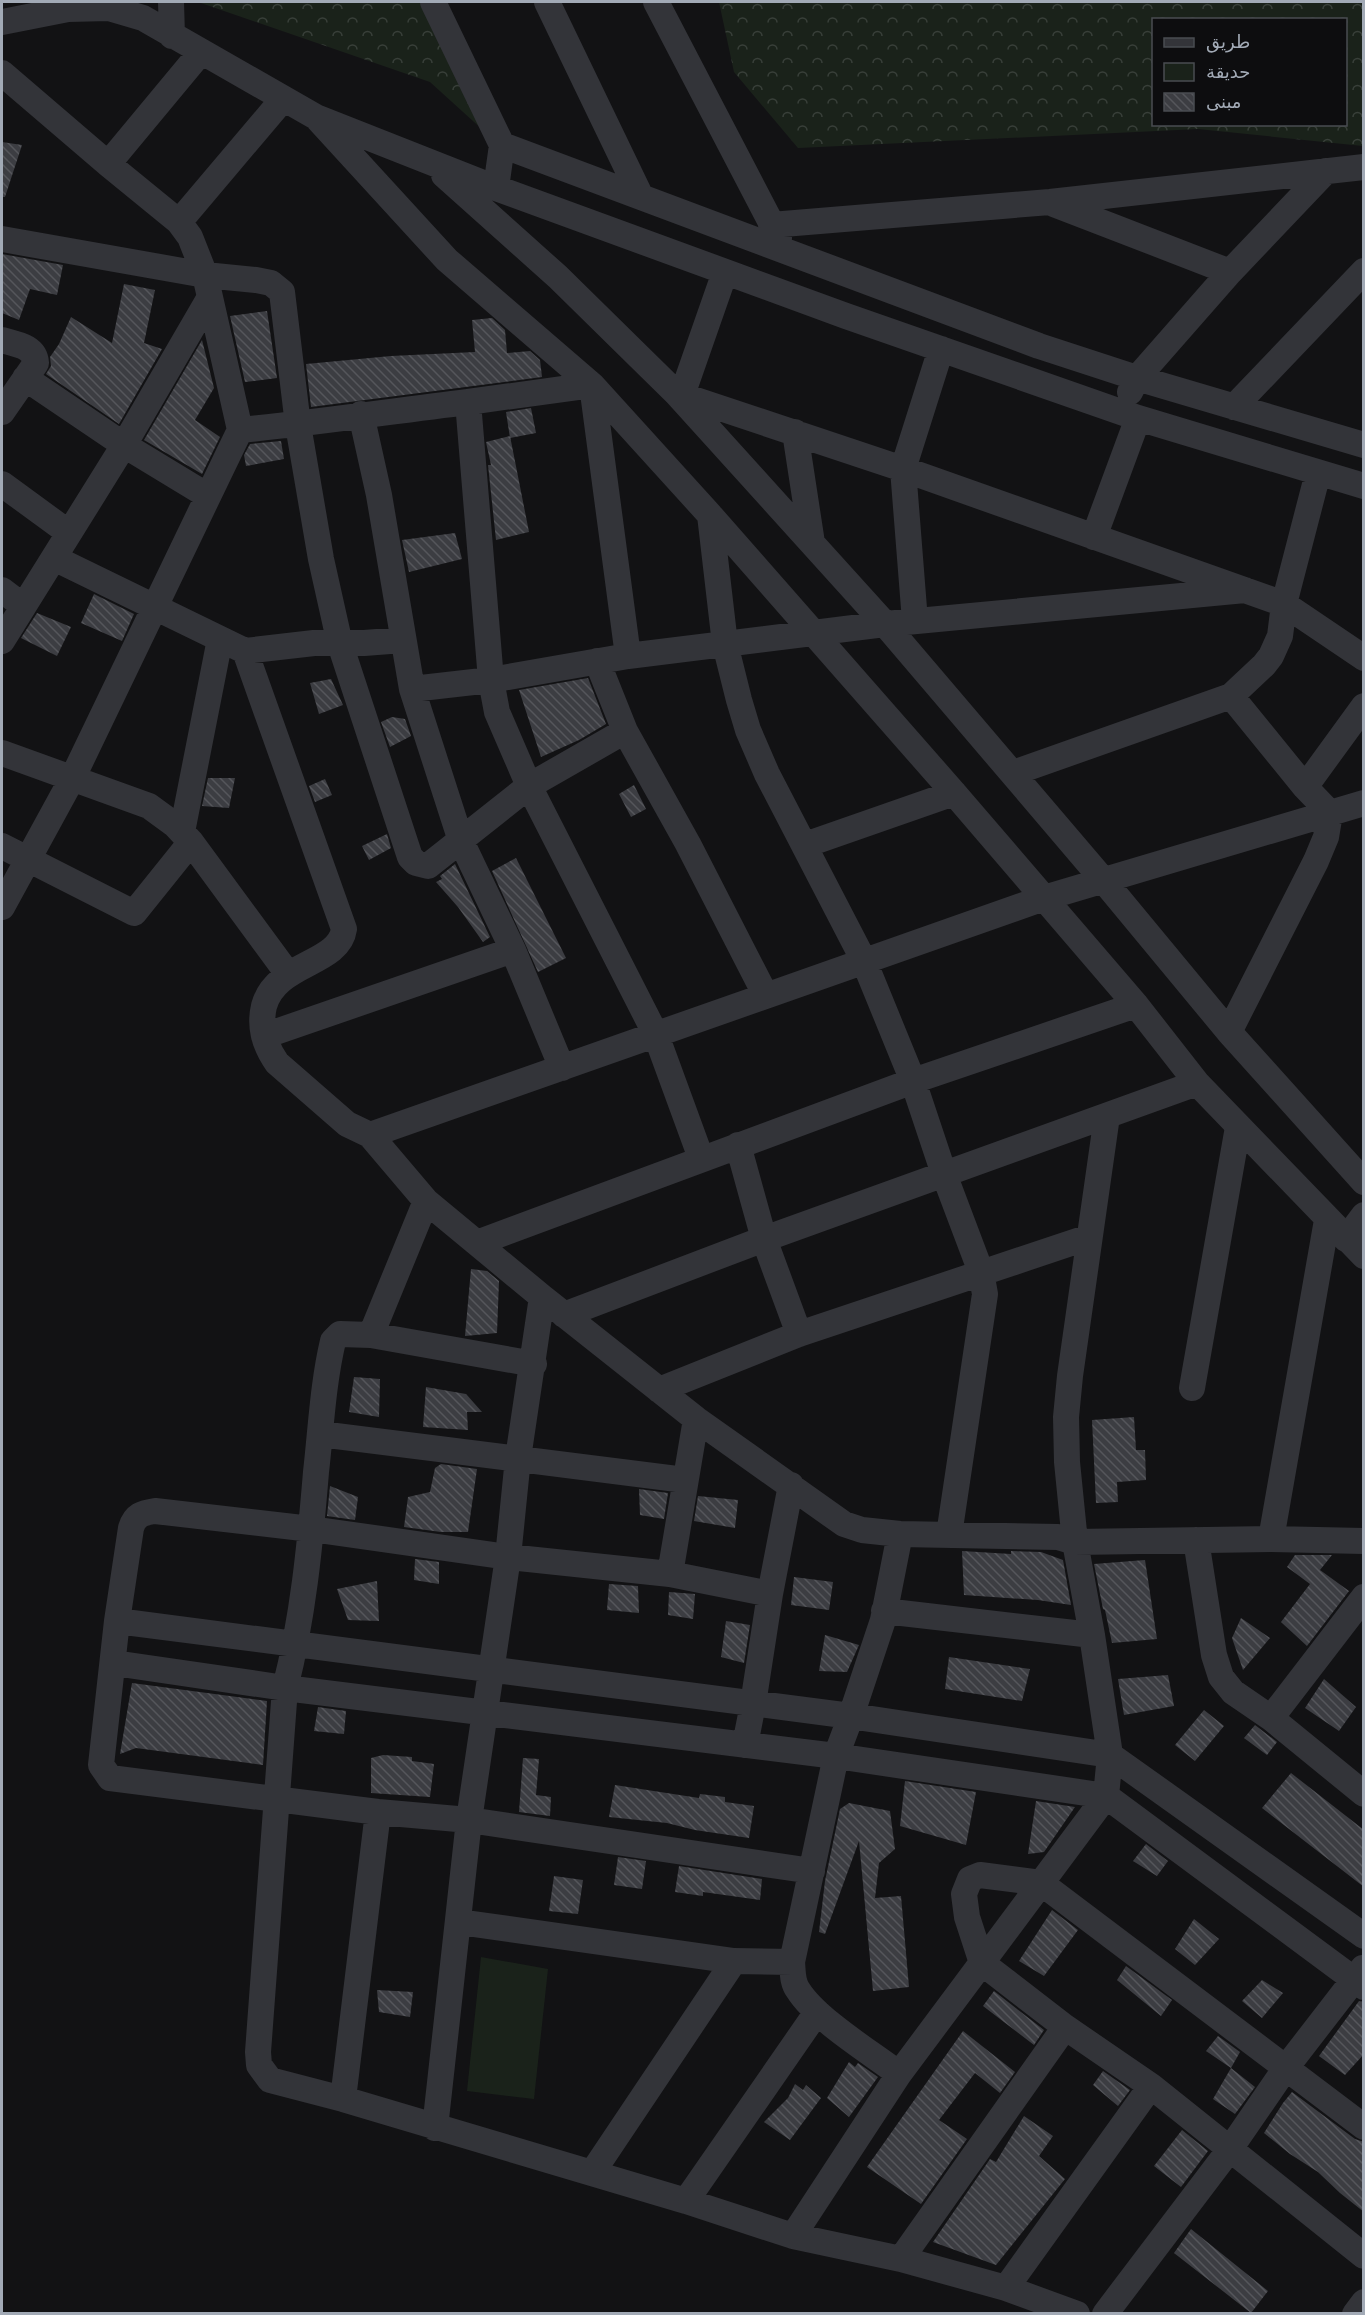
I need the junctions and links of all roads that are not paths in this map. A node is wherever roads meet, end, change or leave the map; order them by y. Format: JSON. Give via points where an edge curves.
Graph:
{"nodes":[{"id":1,"x":171,"y":2,"type":"edge"},
{"id":2,"x":433,"y":2,"type":"edge"},
{"id":3,"x":547,"y":2,"type":"edge"},
{"id":4,"x":656,"y":2,"type":"edge"},
{"id":5,"x":2,"y":22,"type":"edge"},
{"id":6,"x":172,"y":36,"type":"junction"},
{"id":7,"x":201,"y":52,"type":"junction"},
{"id":8,"x":2,"y":73,"type":"edge"},
{"id":9,"x":283,"y":99,"type":"junction"},
{"id":10,"x":315,"y":117,"type":"junction"},
{"id":11,"x":502,"y":146,"type":"junction"},
{"id":12,"x":431,"y":163,"type":"junction"},
{"id":13,"x":108,"y":164,"type":"junction"},
{"id":14,"x":1364,"y":167,"type":"edge"},
{"id":15,"x":1326,"y":171,"type":"junction"},
{"id":16,"x":496,"y":188,"type":"junction"},
{"id":17,"x":641,"y":197,"type":"junction"},
{"id":18,"x":1050,"y":202,"type":"junction"},
{"id":19,"x":179,"y":222,"type":"junction"},
{"id":20,"x":771,"y":225,"type":"junction"},
{"id":21,"x":2,"y":240,"type":"edge"},
{"id":22,"x":786,"y":250,"type":"junction"},
{"id":23,"x":1364,"y":271,"type":"edge"},
{"id":24,"x":725,"y":272,"type":"junction"},
{"id":25,"x":1230,"y":272,"type":"junction"},
{"id":26,"x":207,"y":286,"type":"junction"},
{"id":27,"x":2,"y":340,"type":"edge"},
{"id":28,"x":941,"y":349,"type":"junction"},
{"id":29,"x":25,"y":378,"type":"junction"},
{"id":30,"x":1137,"y":378,"type":"junction"},
{"id":31,"x":592,"y":385,"type":"junction"},
{"id":32,"x":679,"y":394,"type":"junction"},
{"id":33,"x":468,"y":402,"type":"junction"},
{"id":34,"x":1234,"y":407,"type":"junction"},
{"id":35,"x":2,"y":412,"type":"edge"},
{"id":36,"x":361,"y":414,"type":"junction"},
{"id":37,"x":1129,"y":414,"type":"junction"},
{"id":38,"x":298,"y":425,"type":"junction"},
{"id":39,"x":240,"y":430,"type":"junction"},
{"id":40,"x":795,"y":432,"type":"junction"},
{"id":41,"x":124,"y":445,"type":"junction"},
{"id":42,"x":1364,"y":445,"type":"edge"},
{"id":43,"x":903,"y":469,"type":"junction"},
{"id":44,"x":1318,"y":473,"type":"junction"},
{"id":45,"x":2,"y":484,"type":"edge"},
{"id":46,"x":1364,"y":486,"type":"edge"},
{"id":47,"x":208,"y":496,"type":"junction"},
{"id":48,"x":710,"y":515,"type":"junction"},
{"id":49,"x":69,"y":533,"type":"junction"},
{"id":50,"x":1094,"y":537,"type":"junction"},
{"id":51,"x":812,"y":543,"type":"junction"},
{"id":52,"x":54,"y":558,"type":"junction"},
{"id":53,"x":2,"y":590,"type":"edge"},
{"id":54,"x":1245,"y":590,"type":"junction"},
{"id":55,"x":1284,"y":604,"type":"junction"},
{"id":56,"x":23,"y":606,"type":"junction"},
{"id":57,"x":155,"y":606,"type":"junction"},
{"id":58,"x":915,"y":621,"type":"junction"},
{"id":59,"x":885,"y":624,"type":"junction"},
{"id":60,"x":813,"y":633,"type":"junction"},
{"id":61,"x":220,"y":639,"type":"junction"},
{"id":62,"x":403,"y":640,"type":"junction"},
{"id":63,"x":2,"y":641,"type":"edge"},
{"id":64,"x":340,"y":644,"type":"junction"},
{"id":65,"x":725,"y":644,"type":"junction"},
{"id":66,"x":245,"y":651,"type":"junction"},
{"id":67,"x":628,"y":656,"type":"junction"},
{"id":68,"x":1364,"y":658,"type":"edge"},
{"id":69,"x":597,"y":661,"type":"junction"},
{"id":70,"x":491,"y":680,"type":"junction"},
{"id":71,"x":412,"y":689,"type":"junction"},
{"id":72,"x":1232,"y":696,"type":"junction"},
{"id":73,"x":1364,"y":706,"type":"edge"},
{"id":74,"x":625,"y":731,"type":"junction"},
{"id":75,"x":2,"y":753,"type":"edge"},
{"id":76,"x":1013,"y":773,"type":"junction"},
{"id":77,"x":73,"y":777,"type":"junction"},
{"id":78,"x":529,"y":786,"type":"junction"},
{"id":79,"x":1305,"y":787,"type":"junction"},
{"id":80,"x":954,"y":793,"type":"junction"},
{"id":81,"x":1364,"y":803,"type":"edge"},
{"id":82,"x":1330,"y":813,"type":"junction"},
{"id":83,"x":187,"y":837,"type":"junction"},
{"id":84,"x":461,"y":841,"type":"junction"},
{"id":85,"x":805,"y":845,"type":"junction"},
{"id":86,"x":2,"y":846,"type":"edge"},
{"id":87,"x":28,"y":860,"type":"junction"},
{"id":88,"x":1104,"y":880,"type":"junction"},
{"id":89,"x":1044,"y":898,"type":"junction"},
{"id":90,"x":2,"y":907,"type":"edge"},
{"id":91,"x":513,"y":950,"type":"junction"},
{"id":92,"x":864,"y":961,"type":"junction"},
{"id":93,"x":288,"y":974,"type":"junction"},
{"id":94,"x":766,"y":996,"type":"junction"},
{"id":95,"x":1136,"y":1005,"type":"junction"},
{"id":96,"x":1229,"y":1032,"type":"junction"},
{"id":97,"x":656,"y":1035,"type":"junction"},
{"id":98,"x":264,"y":1036,"type":"junction"},
{"id":99,"x":562,"y":1068,"type":"junction"},
{"id":100,"x":913,"y":1081,"type":"junction"},
{"id":101,"x":1197,"y":1083,"type":"junction"},
{"id":102,"x":1107,"y":1116,"type":"junction"},
{"id":103,"x":1238,"y":1127,"type":"junction"},
{"id":104,"x":370,"y":1136,"type":"junction"},
{"id":105,"x":738,"y":1145,"type":"junction"},
{"id":106,"x":701,"y":1158,"type":"junction"},
{"id":107,"x":944,"y":1174,"type":"junction"},
{"id":108,"x":1364,"y":1182,"type":"edge"},
{"id":109,"x":426,"y":1201,"type":"junction"},
{"id":110,"x":1364,"y":1215,"type":"edge"},
{"id":111,"x":1327,"y":1220,"type":"junction"},
{"id":112,"x":1089,"y":1237,"type":"junction"},
{"id":113,"x":764,"y":1239,"type":"junction"},
{"id":114,"x":477,"y":1244,"type":"junction"},
{"id":115,"x":1355,"y":1248,"type":"edge"},
{"id":116,"x":981,"y":1272,"type":"junction"},
{"id":117,"x":542,"y":1297,"type":"junction"},
{"id":118,"x":564,"y":1315,"type":"junction"},
{"id":119,"x":799,"y":1334,"type":"junction"},
{"id":120,"x":371,"y":1335,"type":"junction"},
{"id":121,"x":534,"y":1364,"type":"junction"},
{"id":122,"x":1192,"y":1388,"type":"dead end"},
{"id":123,"x":660,"y":1390,"type":"junction"},
{"id":124,"x":696,"y":1419,"type":"junction"},
{"id":125,"x":320,"y":1434,"type":"junction"},
{"id":126,"x":518,"y":1458,"type":"junction"},
{"id":127,"x":685,"y":1480,"type":"junction"},
{"id":128,"x":791,"y":1485,"type":"junction"},
{"id":129,"x":311,"y":1529,"type":"junction"},
{"id":130,"x":900,"y":1534,"type":"junction"},
{"id":131,"x":949,"y":1534,"type":"junction"},
{"id":132,"x":1270,"y":1539,"type":"junction"},
{"id":133,"x":1196,"y":1540,"type":"junction"},
{"id":134,"x":1364,"y":1541,"type":"edge"},
{"id":135,"x":1076,"y":1542,"type":"junction"},
{"id":136,"x":508,"y":1557,"type":"junction"},
{"id":137,"x":670,"y":1574,"type":"junction"},
{"id":138,"x":770,"y":1594,"type":"junction"},
{"id":139,"x":1364,"y":1597,"type":"edge"},
{"id":140,"x":884,"y":1611,"type":"junction"},
{"id":141,"x":117,"y":1621,"type":"junction"},
{"id":142,"x":1092,"y":1635,"type":"junction"},
{"id":143,"x":296,"y":1645,"type":"junction"},
{"id":144,"x":114,"y":1663,"type":"junction"},
{"id":145,"x":490,"y":1669,"type":"junction"},
{"id":146,"x":285,"y":1688,"type":"junction"},
{"id":147,"x":753,"y":1704,"type":"junction"},
{"id":148,"x":484,"y":1713,"type":"junction"},
{"id":149,"x":852,"y":1716,"type":"junction"},
{"id":150,"x":1271,"y":1718,"type":"junction"},
{"id":151,"x":745,"y":1745,"type":"junction"},
{"id":152,"x":1110,"y":1755,"type":"junction"},
{"id":153,"x":836,"y":1756,"type":"junction"},
{"id":154,"x":1364,"y":1794,"type":"edge"},
{"id":155,"x":1106,"y":1796,"type":"junction"},
{"id":156,"x":277,"y":1800,"type":"junction"},
{"id":157,"x":378,"y":1812,"type":"junction"},
{"id":158,"x":469,"y":1820,"type":"junction"},
{"id":159,"x":812,"y":1870,"type":"junction"},
{"id":160,"x":1041,"y":1883,"type":"junction"},
{"id":161,"x":459,"y":1922,"type":"junction"},
{"id":162,"x":1364,"y":1936,"type":"edge"},
{"id":163,"x":734,"y":1961,"type":"junction"},
{"id":164,"x":792,"y":1962,"type":"junction"},
{"id":165,"x":982,"y":1963,"type":"junction"},
{"id":166,"x":1360,"y":1978,"type":"edge"},
{"id":167,"x":817,"y":2012,"type":"junction"},
{"id":168,"x":1065,"y":2027,"type":"junction"},
{"id":169,"x":1285,"y":2069,"type":"junction"},
{"id":170,"x":899,"y":2074,"type":"junction"},
{"id":171,"x":1151,"y":2086,"type":"junction"},
{"id":172,"x":343,"y":2098,"type":"junction"},
{"id":173,"x":1364,"y":2127,"type":"edge"},
{"id":174,"x":435,"y":2128,"type":"junction"},
{"id":175,"x":1230,"y":2149,"type":"junction"},
{"id":176,"x":592,"y":2173,"type":"junction"},
{"id":177,"x":686,"y":2201,"type":"junction"},
{"id":178,"x":793,"y":2236,"type":"junction"},
{"id":179,"x":1364,"y":2256,"type":"edge"},
{"id":180,"x":901,"y":2259,"type":"junction"},
{"id":181,"x":1006,"y":2288,"type":"junction"},
{"id":182,"x":1364,"y":2302,"type":"edge"},
{"id":183,"x":1077,"y":2313,"type":"edge"},
{"id":184,"x":1105,"y":2313,"type":"edge"},
{"id":185,"x":1355,"y":2313,"type":"edge"}],
"edges":[{"from":1,"to":6,"type":"street"},
{"from":2,"to":11,"type":"street"},
{"from":3,"to":17,"type":"street"},
{"from":4,"to":20,"type":"street"},
{"from":5,"to":6,"type":"street","via":[[68,9],[109,8],[143,18]]},
{"from":6,"to":7,"type":"street"},
{"from":7,"to":9,"type":"street"},
{"from":7,"to":13,"type":"street"},
{"from":8,"to":13,"type":"street"},
{"from":9,"to":10,"type":"street"},
{"from":9,"to":19,"type":"street"},
{"from":10,"to":12,"type":"street"},
{"from":10,"to":31,"type":"street","via":[[447,260]]},
{"from":11,"to":16,"type":"street"},
{"from":11,"to":17,"type":"street"},
{"from":12,"to":16,"type":"street"},
{"from":12,"to":32,"type":"street","via":[[558,277]]},
{"from":13,"to":19,"type":"street"},
{"from":14,"to":15,"type":"street"},
{"from":15,"to":18,"type":"street"},
{"from":15,"to":25,"type":"street"},
{"from":16,"to":24,"type":"street"},
{"from":17,"to":22,"type":"street"},
{"from":18,"to":20,"type":"street"},
{"from":18,"to":25,"type":"street"},
{"from":19,"to":26,"type":"street","via":[[190,237]]},
{"from":20,"to":22,"type":"street"},
{"from":21,"to":26,"type":"street"},
{"from":22,"to":30,"type":"street","via":[[953,315]]},
{"from":23,"to":34,"type":"street"},
{"from":24,"to":28,"type":"street"},
{"from":24,"to":32,"type":"street"},
{"from":25,"to":30,"type":"street"},
{"from":26,"to":38,"type":"street","via":[[263,281],[282,292]]},
{"from":26,"to":39,"type":"street"},
{"from":26,"to":41,"type":"street"},
{"from":27,"to":29,"type":"street","via":[[27,347],[36,357]]},
{"from":28,"to":37,"type":"street"},
{"from":28,"to":43,"type":"street"},
{"from":29,"to":35,"type":"street"},
{"from":29,"to":41,"type":"street"},
{"from":30,"to":34,"type":"street"},
{"from":30,"to":37,"type":"street"},
{"from":31,"to":33,"type":"street"},
{"from":31,"to":48,"type":"street"},
{"from":31,"to":67,"type":"street"},
{"from":32,"to":40,"type":"street"},
{"from":32,"to":51,"type":"street"},
{"from":33,"to":36,"type":"street"},
{"from":33,"to":70,"type":"street"},
{"from":34,"to":42,"type":"street"},
{"from":36,"to":38,"type":"street"},
{"from":36,"to":62,"type":"street"},
{"from":37,"to":44,"type":"street"},
{"from":37,"to":50,"type":"street"},
{"from":38,"to":39,"type":"street"},
{"from":38,"to":64,"type":"street"},
{"from":39,"to":47,"type":"street"},
{"from":40,"to":43,"type":"street"},
{"from":40,"to":51,"type":"street"},
{"from":41,"to":47,"type":"street"},
{"from":41,"to":49,"type":"street"},
{"from":43,"to":50,"type":"street"},
{"from":43,"to":58,"type":"street"},
{"from":44,"to":46,"type":"street"},
{"from":44,"to":55,"type":"street"},
{"from":45,"to":49,"type":"street"},
{"from":47,"to":57,"type":"street"},
{"from":48,"to":60,"type":"street"},
{"from":48,"to":65,"type":"street"},
{"from":49,"to":52,"type":"street"},
{"from":50,"to":54,"type":"street"},
{"from":51,"to":59,"type":"street"},
{"from":52,"to":56,"type":"street"},
{"from":52,"to":57,"type":"street"},
{"from":53,"to":56,"type":"street"},
{"from":54,"to":55,"type":"street"},
{"from":54,"to":58,"type":"street"},
{"from":55,"to":68,"type":"street"},
{"from":55,"to":72,"type":"street","via":[[1280,636],[1271,656]]},
{"from":56,"to":63,"type":"street"},
{"from":57,"to":61,"type":"street"},
{"from":57,"to":77,"type":"street"},
{"from":58,"to":59,"type":"street"},
{"from":59,"to":60,"type":"street"},
{"from":59,"to":76,"type":"street"},
{"from":60,"to":65,"type":"street"},
{"from":60,"to":80,"type":"street"},
{"from":61,"to":66,"type":"street"},
{"from":61,"to":83,"type":"street"},
{"from":62,"to":64,"type":"street"},
{"from":62,"to":71,"type":"street"},
{"from":64,"to":66,"type":"street"},
{"from":64,"to":84,"type":"street","via":[[410,857],[428,866]]},
{"from":65,"to":67,"type":"street"},
{"from":65,"to":85,"type":"street","via":[[748,729]]},
{"from":66,"to":93,"type":"street","via":[[344,929],[343,939],[335,948]]},
{"from":67,"to":69,"type":"street"},
{"from":69,"to":70,"type":"street"},
{"from":69,"to":74,"type":"street"},
{"from":70,"to":71,"type":"street"},
{"from":70,"to":78,"type":"street","via":[[497,712]]},
{"from":71,"to":84,"type":"street"},
{"from":72,"to":76,"type":"street"},
{"from":72,"to":79,"type":"street"},
{"from":73,"to":79,"type":"street"},
{"from":74,"to":78,"type":"street"},
{"from":74,"to":94,"type":"street"},
{"from":75,"to":77,"type":"street"},
{"from":76,"to":88,"type":"street"},
{"from":77,"to":83,"type":"street","via":[[149,806]]},
{"from":77,"to":87,"type":"street"},
{"from":78,"to":84,"type":"street"},
{"from":78,"to":97,"type":"street"},
{"from":79,"to":82,"type":"street"},
{"from":80,"to":85,"type":"street"},
{"from":80,"to":89,"type":"street"},
{"from":81,"to":82,"type":"street"},
{"from":82,"to":88,"type":"street"},
{"from":82,"to":96,"type":"street","via":[[1316,861]]},
{"from":83,"to":87,"type":"street","via":[[134,913]]},
{"from":83,"to":93,"type":"street"},
{"from":84,"to":91,"type":"street"},
{"from":85,"to":92,"type":"street"},
{"from":86,"to":87,"type":"street"},
{"from":87,"to":90,"type":"street"},
{"from":88,"to":89,"type":"street"},
{"from":88,"to":96,"type":"street"},
{"from":89,"to":92,"type":"street"},
{"from":89,"to":95,"type":"street"},
{"from":91,"to":98,"type":"street"},
{"from":91,"to":99,"type":"street"},
{"from":92,"to":94,"type":"street"},
{"from":92,"to":100,"type":"street"},
{"from":93,"to":98,"type":"street","via":[[272,988],[266,1001],[262,1016]]},
{"from":94,"to":97,"type":"street"},
{"from":95,"to":100,"type":"street"},
{"from":95,"to":101,"type":"street"},
{"from":96,"to":108,"type":"street"},
{"from":97,"to":99,"type":"street"},
{"from":97,"to":106,"type":"street"},
{"from":98,"to":104,"type":"street","via":[[276,1063],[348,1124]]},
{"from":99,"to":104,"type":"street"},
{"from":100,"to":105,"type":"street"},
{"from":100,"to":107,"type":"street"},
{"from":101,"to":102,"type":"street"},
{"from":101,"to":103,"type":"street"},
{"from":102,"to":107,"type":"street"},
{"from":102,"to":112,"type":"street"},
{"from":103,"to":111,"type":"street"},
{"from":103,"to":122,"type":"street"},
{"from":104,"to":109,"type":"street"},
{"from":105,"to":106,"type":"street"},
{"from":105,"to":113,"type":"street"},
{"from":106,"to":114,"type":"street"},
{"from":107,"to":113,"type":"street"},
{"from":107,"to":116,"type":"street"},
{"from":109,"to":114,"type":"street"},
{"from":109,"to":120,"type":"street"},
{"from":110,"to":115,"type":"street"},
{"from":111,"to":115,"type":"street"},
{"from":111,"to":132,"type":"street"},
{"from":112,"to":116,"type":"street"},
{"from":112,"to":135,"type":"street","via":[[1066,1417]]},
{"from":113,"to":118,"type":"street"},
{"from":113,"to":119,"type":"street"},
{"from":114,"to":117,"type":"street"},
{"from":116,"to":119,"type":"street"},
{"from":116,"to":131,"type":"street","via":[[985,1294]]},
{"from":117,"to":118,"type":"street"},
{"from":117,"to":121,"type":"street"},
{"from":118,"to":123,"type":"street"},
{"from":119,"to":123,"type":"street"},
{"from":120,"to":121,"type":"street"},
{"from":120,"to":125,"type":"street","via":[[340,1334],[333,1341]]},
{"from":121,"to":126,"type":"street"},
{"from":123,"to":124,"type":"street"},
{"from":124,"to":127,"type":"street"},
{"from":124,"to":128,"type":"street"},
{"from":125,"to":126,"type":"street"},
{"from":125,"to":129,"type":"street"},
{"from":126,"to":127,"type":"street"},
{"from":126,"to":136,"type":"street"},
{"from":127,"to":137,"type":"street"},
{"from":128,"to":130,"type":"street","via":[[844,1524]]},
{"from":128,"to":138,"type":"street"},
{"from":129,"to":136,"type":"street"},
{"from":129,"to":141,"type":"street","via":[[155,1511],[142,1513],[133,1520],[131,1528]]},
{"from":129,"to":143,"type":"street"},
{"from":130,"to":131,"type":"street"},
{"from":130,"to":140,"type":"street"},
{"from":131,"to":135,"type":"street","via":[[1058,1537]]},
{"from":132,"to":133,"type":"street"},
{"from":132,"to":134,"type":"street"},
{"from":133,"to":135,"type":"street"},
{"from":133,"to":150,"type":"street","via":[[1221,1677],[1233,1692]]},
{"from":135,"to":142,"type":"street"},
{"from":136,"to":137,"type":"street"},
{"from":136,"to":145,"type":"street"},
{"from":137,"to":138,"type":"street"},
{"from":138,"to":147,"type":"street"},
{"from":139,"to":150,"type":"street"},
{"from":140,"to":142,"type":"street"},
{"from":140,"to":149,"type":"street"},
{"from":141,"to":143,"type":"street"},
{"from":141,"to":144,"type":"street"},
{"from":142,"to":152,"type":"street"},
{"from":143,"to":145,"type":"street"},
{"from":143,"to":146,"type":"street"},
{"from":144,"to":146,"type":"street"},
{"from":144,"to":156,"type":"street","via":[[100,1765],[110,1778]]},
{"from":145,"to":147,"type":"street"},
{"from":145,"to":148,"type":"street"},
{"from":146,"to":148,"type":"street"},
{"from":146,"to":156,"type":"street"},
{"from":147,"to":149,"type":"street"},
{"from":147,"to":151,"type":"street"},
{"from":148,"to":151,"type":"street"},
{"from":148,"to":158,"type":"street"},
{"from":149,"to":152,"type":"street"},
{"from":149,"to":153,"type":"street"},
{"from":150,"to":154,"type":"street"},
{"from":151,"to":153,"type":"street"},
{"from":152,"to":155,"type":"street"},
{"from":152,"to":162,"type":"street"},
{"from":153,"to":155,"type":"street"},
{"from":153,"to":159,"type":"street"},
{"from":155,"to":160,"type":"street"},
{"from":155,"to":166,"type":"street"},
{"from":156,"to":157,"type":"street"},
{"from":156,"to":172,"type":"street","via":[[259,2065],[270,2080]]},
{"from":157,"to":158,"type":"street"},
{"from":157,"to":172,"type":"street"},
{"from":158,"to":159,"type":"street"},
{"from":158,"to":161,"type":"street"},
{"from":159,"to":164,"type":"street"},
{"from":160,"to":165,"type":"street"},
{"from":160,"to":165,"type":"street","via":[[980,1875],[970,1879],[964,1894],[967,1917]]},
{"from":160,"to":169,"type":"street"},
{"from":161,"to":163,"type":"street"},
{"from":161,"to":174,"type":"street"},
{"from":163,"to":164,"type":"street"},
{"from":163,"to":176,"type":"street"},
{"from":164,"to":167,"type":"street","via":[[797,1989]]},
{"from":165,"to":168,"type":"street"},
{"from":165,"to":170,"type":"street"},
{"from":166,"to":169,"type":"street"},
{"from":167,"to":170,"type":"street"},
{"from":167,"to":177,"type":"street"},
{"from":168,"to":171,"type":"street"},
{"from":168,"to":180,"type":"street"},
{"from":169,"to":173,"type":"street"},
{"from":169,"to":175,"type":"street"},
{"from":170,"to":178,"type":"street"},
{"from":171,"to":175,"type":"street"},
{"from":171,"to":181,"type":"street"},
{"from":172,"to":174,"type":"street"},
{"from":174,"to":176,"type":"street"},
{"from":175,"to":179,"type":"street"},
{"from":175,"to":184,"type":"street"},
{"from":176,"to":177,"type":"street"},
{"from":177,"to":178,"type":"street"},
{"from":178,"to":180,"type":"street"},
{"from":180,"to":181,"type":"street"},
{"from":181,"to":183,"type":"street"},
{"from":182,"to":185,"type":"street"}]}
